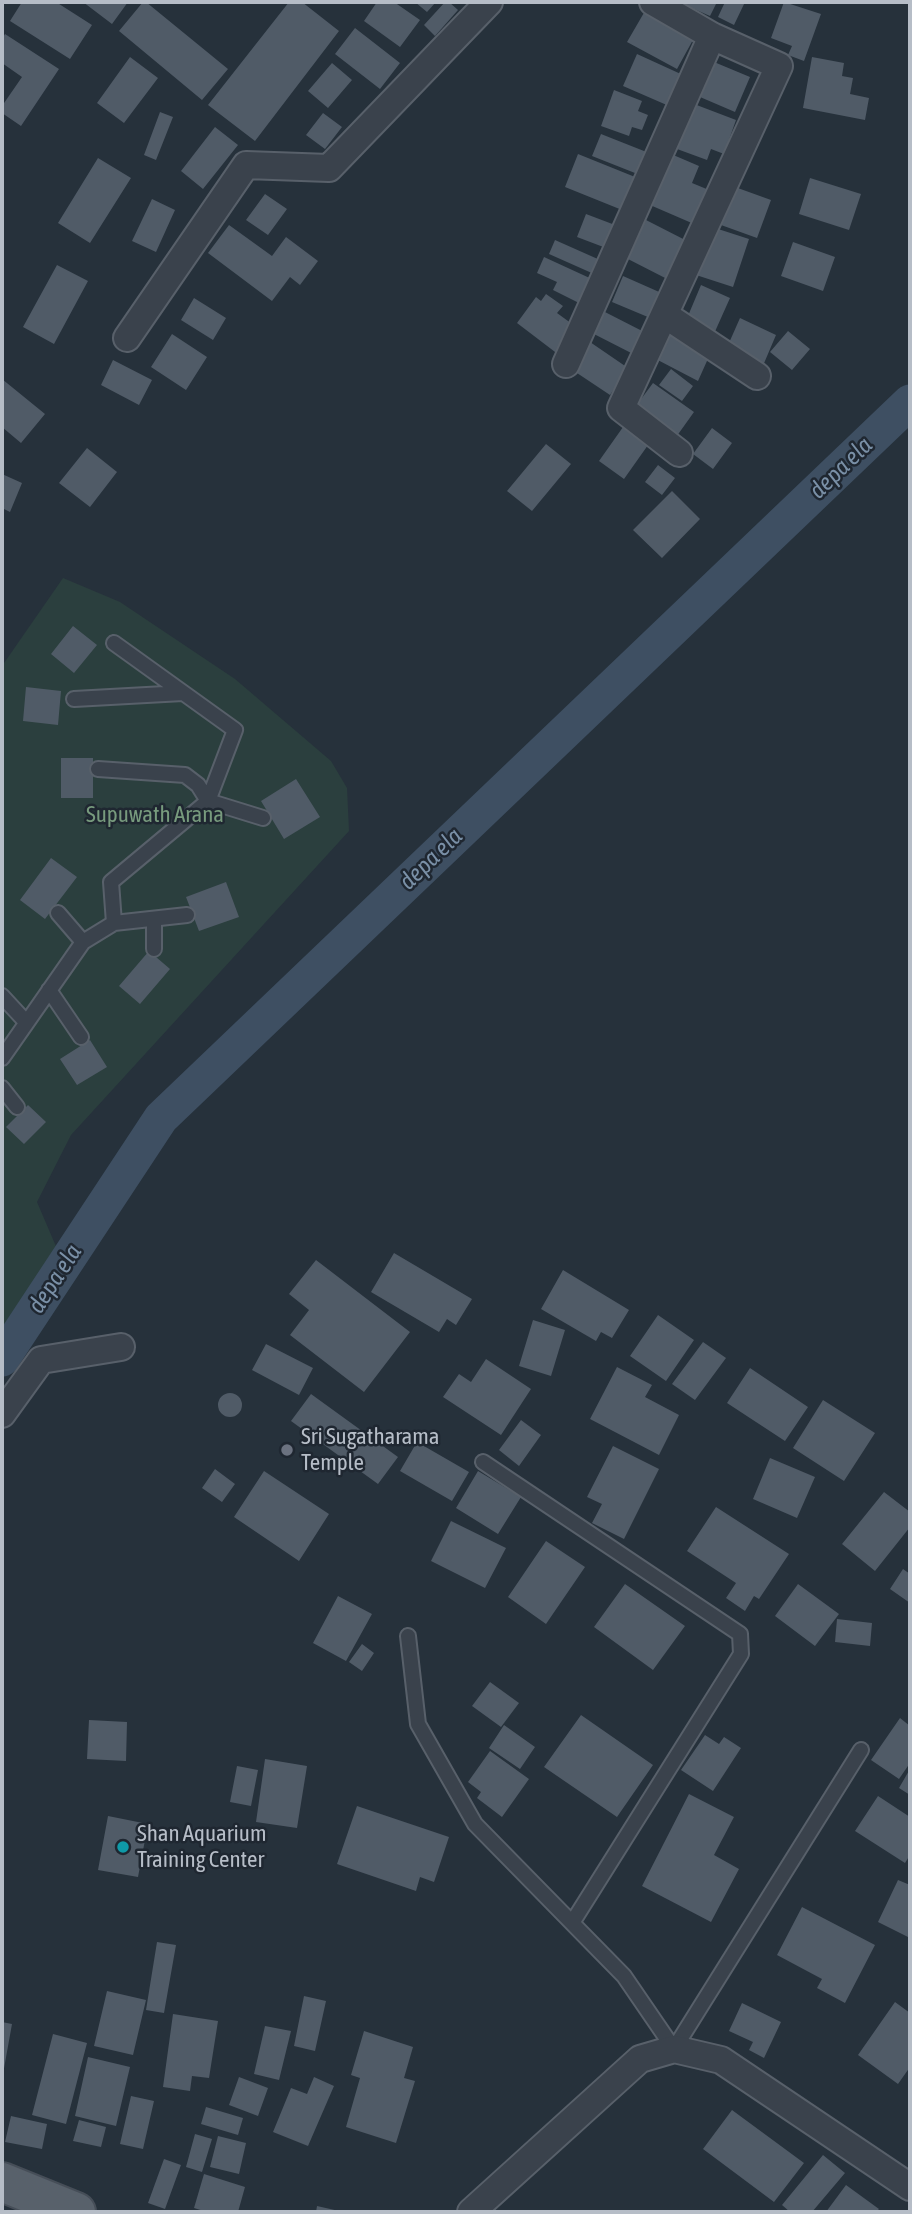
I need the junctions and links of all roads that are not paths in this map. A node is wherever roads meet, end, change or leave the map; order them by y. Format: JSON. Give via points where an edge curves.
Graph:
{"nodes":[{"id":1,"x":489,"y":2,"type":"edge"},
{"id":2,"x":659,"y":3,"type":"edge"},
{"id":3,"x":712,"y":36,"type":"junction"},
{"id":4,"x":665,"y":315,"type":"junction"},
{"id":5,"x":127,"y":338,"type":"dead end"},
{"id":6,"x":566,"y":364,"type":"dead end"},
{"id":7,"x":757,"y":376,"type":"dead end"},
{"id":8,"x":678,"y":453,"type":"dead end"},
{"id":9,"x":114,"y":643,"type":"dead end"},
{"id":10,"x":183,"y":693,"type":"junction"},
{"id":11,"x":74,"y":699,"type":"dead end"},
{"id":12,"x":98,"y":769,"type":"dead end"},
{"id":13,"x":208,"y":801,"type":"junction"},
{"id":14,"x":263,"y":818,"type":"dead end"},
{"id":15,"x":58,"y":913,"type":"dead end"},
{"id":16,"x":187,"y":915,"type":"dead end"},
{"id":17,"x":154,"y":920,"type":"junction"},
{"id":18,"x":114,"y":923,"type":"junction"},
{"id":19,"x":83,"y":942,"type":"junction"},
{"id":20,"x":154,"y":949,"type":"dead end"},
{"id":21,"x":49,"y":990,"type":"junction"},
{"id":22,"x":2,"y":996,"type":"edge"},
{"id":23,"x":26,"y":1022,"type":"junction"},
{"id":24,"x":81,"y":1037,"type":"dead end"},
{"id":25,"x":2,"y":1058,"type":"edge"},
{"id":26,"x":2,"y":1088,"type":"edge"},
{"id":27,"x":17,"y":1107,"type":"dead end"},
{"id":28,"x":121,"y":1347,"type":"dead end"},
{"id":29,"x":2,"y":1414,"type":"edge"},
{"id":30,"x":483,"y":1462,"type":"dead end"},
{"id":31,"x":408,"y":1636,"type":"dead end"},
{"id":32,"x":861,"y":1750,"type":"dead end"},
{"id":33,"x":572,"y":1923,"type":"junction"},
{"id":34,"x":674,"y":2049,"type":"junction"},
{"id":35,"x":2,"y":2182,"type":"edge"},
{"id":36,"x":910,"y":2187,"type":"edge"},
{"id":37,"x":76,"y":2212,"type":"edge"},
{"id":38,"x":471,"y":2212,"type":"edge"}],
"edges":[{"from":1,"to":5,"type":"street","via":[[328,168],[246,165]]},
{"from":2,"to":3,"type":"street"},
{"from":3,"to":4,"type":"street","via":[[779,66]]},
{"from":3,"to":6,"type":"street"},
{"from":4,"to":7,"type":"street"},
{"from":4,"to":8,"type":"street","via":[[621,408]]},
{"from":9,"to":10,"type":"lane"},
{"from":10,"to":11,"type":"lane"},
{"from":10,"to":13,"type":"lane","via":[[235,730]]},
{"from":12,"to":13,"type":"lane","via":[[185,775]]},
{"from":13,"to":14,"type":"lane"},
{"from":13,"to":18,"type":"lane","via":[[111,882]]},
{"from":15,"to":19,"type":"lane"},
{"from":16,"to":17,"type":"lane"},
{"from":17,"to":18,"type":"lane"},
{"from":17,"to":20,"type":"lane"},
{"from":18,"to":19,"type":"lane"},
{"from":19,"to":21,"type":"lane"},
{"from":21,"to":23,"type":"lane"},
{"from":21,"to":24,"type":"lane"},
{"from":22,"to":23,"type":"lane"},
{"from":23,"to":25,"type":"lane"},
{"from":26,"to":27,"type":"lane"},
{"from":28,"to":29,"type":"street","via":[[41,1360]]},
{"from":30,"to":33,"type":"lane","via":[[740,1634],[741,1654]]},
{"from":31,"to":33,"type":"lane","via":[[418,1724],[475,1824]]},
{"from":32,"to":34,"type":"lane"},
{"from":33,"to":34,"type":"lane","via":[[624,1976]]},
{"from":34,"to":36,"type":"street","via":[[721,2060]]},
{"from":34,"to":38,"type":"street","via":[[640,2059]]},
{"from":35,"to":37,"type":"main road"}]}
